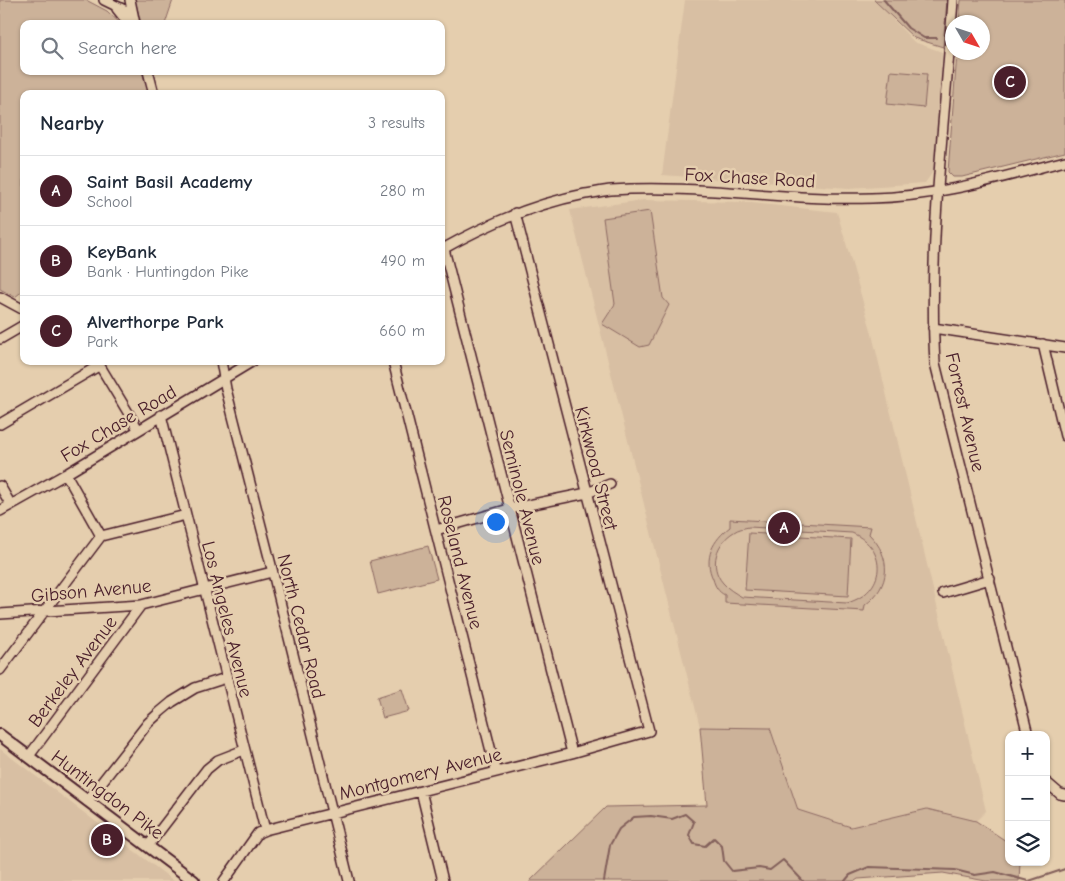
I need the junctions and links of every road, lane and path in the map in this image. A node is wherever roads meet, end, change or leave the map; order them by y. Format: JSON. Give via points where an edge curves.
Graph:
{"nodes":[{"id":1,"x":130,"y":0,"type":"edge"},
{"id":2,"x":953,"y":0,"type":"edge"},
{"id":3,"x":109,"y":2,"type":"edge"},
{"id":4,"x":134,"y":19,"type":"edge"},
{"id":5,"x":125,"y":20,"type":"edge"},
{"id":6,"x":149,"y":75,"type":"edge"},
{"id":7,"x":153,"y":90,"type":"edge"},
{"id":8,"x":1065,"y":161,"type":"edge"},
{"id":9,"x":937,"y":191,"type":"junction"},
{"id":10,"x":515,"y":213,"type":"junction"},
{"id":11,"x":445,"y":248,"type":"edge"},
{"id":12,"x":445,"y":257,"type":"edge"},
{"id":13,"x":0,"y":297,"type":"edge"},
{"id":14,"x":20,"y":308,"type":"edge"},
{"id":15,"x":20,"y":327,"type":"edge"},
{"id":16,"x":933,"y":328,"type":"junction"},
{"id":17,"x":0,"y":339,"type":"edge"},
{"id":18,"x":1043,"y":344,"type":"junction"},
{"id":19,"x":1065,"y":348,"type":"edge"},
{"id":20,"x":96,"y":365,"type":"edge"},
{"id":21,"x":100,"y":365,"type":"edge"},
{"id":22,"x":222,"y":365,"type":"edge"},
{"id":23,"x":246,"y":365,"type":"edge"},
{"id":24,"x":393,"y":365,"type":"edge"},
{"id":25,"x":225,"y":378,"type":"junction"},
{"id":26,"x":161,"y":415,"type":"junction"},
{"id":27,"x":0,"y":424,"type":"edge"},
{"id":28,"x":138,"y":429,"type":"junction"},
{"id":29,"x":1065,"y":436,"type":"edge"},
{"id":30,"x":66,"y":474,"type":"junction"},
{"id":31,"x":610,"y":484,"type":"dead end"},
{"id":32,"x":0,"y":486,"type":"edge"},
{"id":33,"x":587,"y":493,"type":"junction"},
{"id":34,"x":11,"y":505,"type":"junction"},
{"id":35,"x":509,"y":509,"type":"junction"},
{"id":36,"x":0,"y":511,"type":"edge"},
{"id":37,"x":186,"y":516,"type":"junction"},
{"id":38,"x":436,"y":530,"type":"junction"},
{"id":39,"x":101,"y":536,"type":"junction"},
{"id":40,"x":272,"y":572,"type":"junction"},
{"id":41,"x":990,"y":580,"type":"junction"},
{"id":42,"x":204,"y":589,"type":"junction"},
{"id":43,"x":942,"y":593,"type":"dead end"},
{"id":44,"x":141,"y":605,"type":"junction"},
{"id":45,"x":46,"y":611,"type":"junction"},
{"id":46,"x":0,"y":614,"type":"edge"},
{"id":47,"x":0,"y":670,"type":"edge"},
{"id":48,"x":226,"y":678,"type":"junction"},
{"id":49,"x":1027,"y":731,"type":"edge"},
{"id":50,"x":648,"y":732,"type":"joint"},
{"id":51,"x":0,"y":735,"type":"edge"},
{"id":52,"x":244,"y":750,"type":"junction"},
{"id":53,"x":572,"y":753,"type":"junction"},
{"id":54,"x":29,"y":756,"type":"junction"},
{"id":55,"x":496,"y":771,"type":"junction"},
{"id":56,"x":1050,"y":785,"type":"edge"},
{"id":57,"x":421,"y":790,"type":"junction"},
{"id":58,"x":1063,"y":794,"type":"edge"},
{"id":59,"x":87,"y":801,"type":"junction"},
{"id":60,"x":331,"y":812,"type":"junction"},
{"id":61,"x":265,"y":830,"type":"junction"},
{"id":62,"x":148,"y":846,"type":"junction"},
{"id":63,"x":194,"y":881,"type":"edge"},
{"id":64,"x":224,"y":881,"type":"edge"},
{"id":65,"x":349,"y":881,"type":"edge"},
{"id":66,"x":443,"y":881,"type":"edge"}],
"edges":[{"from":1,"to":4,"type":"street"},
{"from":2,"to":9,"type":"street","name":"Forrest Avenue"},
{"from":3,"to":4,"type":"street"},
{"from":3,"to":5,"type":"street"},
{"from":6,"to":7,"type":"street"},
{"from":8,"to":9,"type":"street","name":"Fox Chase Road"},
{"from":9,"to":10,"type":"street","name":"Fox Chase Road","via":[[840,198],[686,189],[610,190],[558,199]]},
{"from":9,"to":16,"type":"street","name":"Forrest Avenue"},
{"from":10,"to":11,"type":"street","name":"Fox Chase Road"},
{"from":10,"to":33,"type":"street","name":"Kirkwood Street"},
{"from":12,"to":35,"type":"street","name":"Seminole Avenue"},
{"from":13,"to":14,"type":"street"},
{"from":15,"to":17,"type":"street"},
{"from":16,"to":18,"type":"street"},
{"from":16,"to":41,"type":"street","name":"Forrest Avenue","via":[[935,363]]},
{"from":18,"to":19,"type":"street"},
{"from":18,"to":29,"type":"street"},
{"from":20,"to":27,"type":"street"},
{"from":21,"to":28,"type":"street"},
{"from":22,"to":25,"type":"street","name":"North Cedar Road"},
{"from":23,"to":25,"type":"street","name":"Fox Chase Road"},
{"from":24,"to":38,"type":"street","name":"Roseland Avenue"},
{"from":25,"to":26,"type":"street","name":"Fox Chase Road"},
{"from":25,"to":40,"type":"street","name":"North Cedar Road"},
{"from":26,"to":28,"type":"street","name":"Fox Chase Road"},
{"from":26,"to":37,"type":"street","name":"Los Angeles Avenue"},
{"from":28,"to":30,"type":"street","name":"Fox Chase Road"},
{"from":30,"to":34,"type":"street","name":"Fox Chase Road"},
{"from":30,"to":39,"type":"street"},
{"from":31,"to":33,"type":"street"},
{"from":32,"to":34,"type":"street"},
{"from":33,"to":35,"type":"street"},
{"from":33,"to":50,"type":"street","name":"Kirkwood Street"},
{"from":34,"to":36,"type":"street","name":"Fox Chase Road"},
{"from":35,"to":38,"type":"street"},
{"from":35,"to":53,"type":"street","name":"Seminole Avenue"},
{"from":37,"to":39,"type":"street"},
{"from":37,"to":42,"type":"street","name":"Los Angeles Avenue"},
{"from":38,"to":55,"type":"street","name":"Roseland Avenue"},
{"from":39,"to":45,"type":"street"},
{"from":40,"to":42,"type":"street","name":"Gibson Avenue"},
{"from":40,"to":60,"type":"street","name":"North Cedar Road"},
{"from":41,"to":43,"type":"street"},
{"from":41,"to":49,"type":"street","name":"Forrest Avenue"},
{"from":42,"to":44,"type":"street","name":"Gibson Avenue"},
{"from":42,"to":48,"type":"street","name":"Los Angeles Avenue"},
{"from":44,"to":45,"type":"street","name":"Gibson Avenue"},
{"from":44,"to":54,"type":"street","name":"Berkeley Avenue"},
{"from":45,"to":46,"type":"street","name":"Gibson Avenue"},
{"from":45,"to":47,"type":"street"},
{"from":48,"to":52,"type":"street","name":"Los Angeles Avenue"},
{"from":48,"to":59,"type":"street","via":[[195,688],[160,712]]},
{"from":50,"to":53,"type":"street","name":"Montgomery Avenue"},
{"from":51,"to":54,"type":"main road","name":"Huntingdon Pike"},
{"from":52,"to":61,"type":"street","name":"Los Angeles Avenue"},
{"from":52,"to":62,"type":"street","via":[[218,760],[207,769]]},
{"from":53,"to":55,"type":"street","name":"Montgomery Avenue"},
{"from":54,"to":59,"type":"main road","name":"Huntingdon Pike"},
{"from":55,"to":57,"type":"street","name":"Montgomery Avenue"},
{"from":56,"to":58,"type":"street"},
{"from":57,"to":60,"type":"street","name":"Montgomery Avenue"},
{"from":57,"to":66,"type":"street"},
{"from":59,"to":62,"type":"main road","name":"Huntingdon Pike"},
{"from":60,"to":61,"type":"street","name":"Montgomery Avenue"},
{"from":60,"to":65,"type":"street","name":"North Cedar Road"},
{"from":61,"to":64,"type":"street","name":"Montgomery Avenue","via":[[258,832]]},
{"from":62,"to":63,"type":"main road","name":"Huntingdon Pike"}]}
